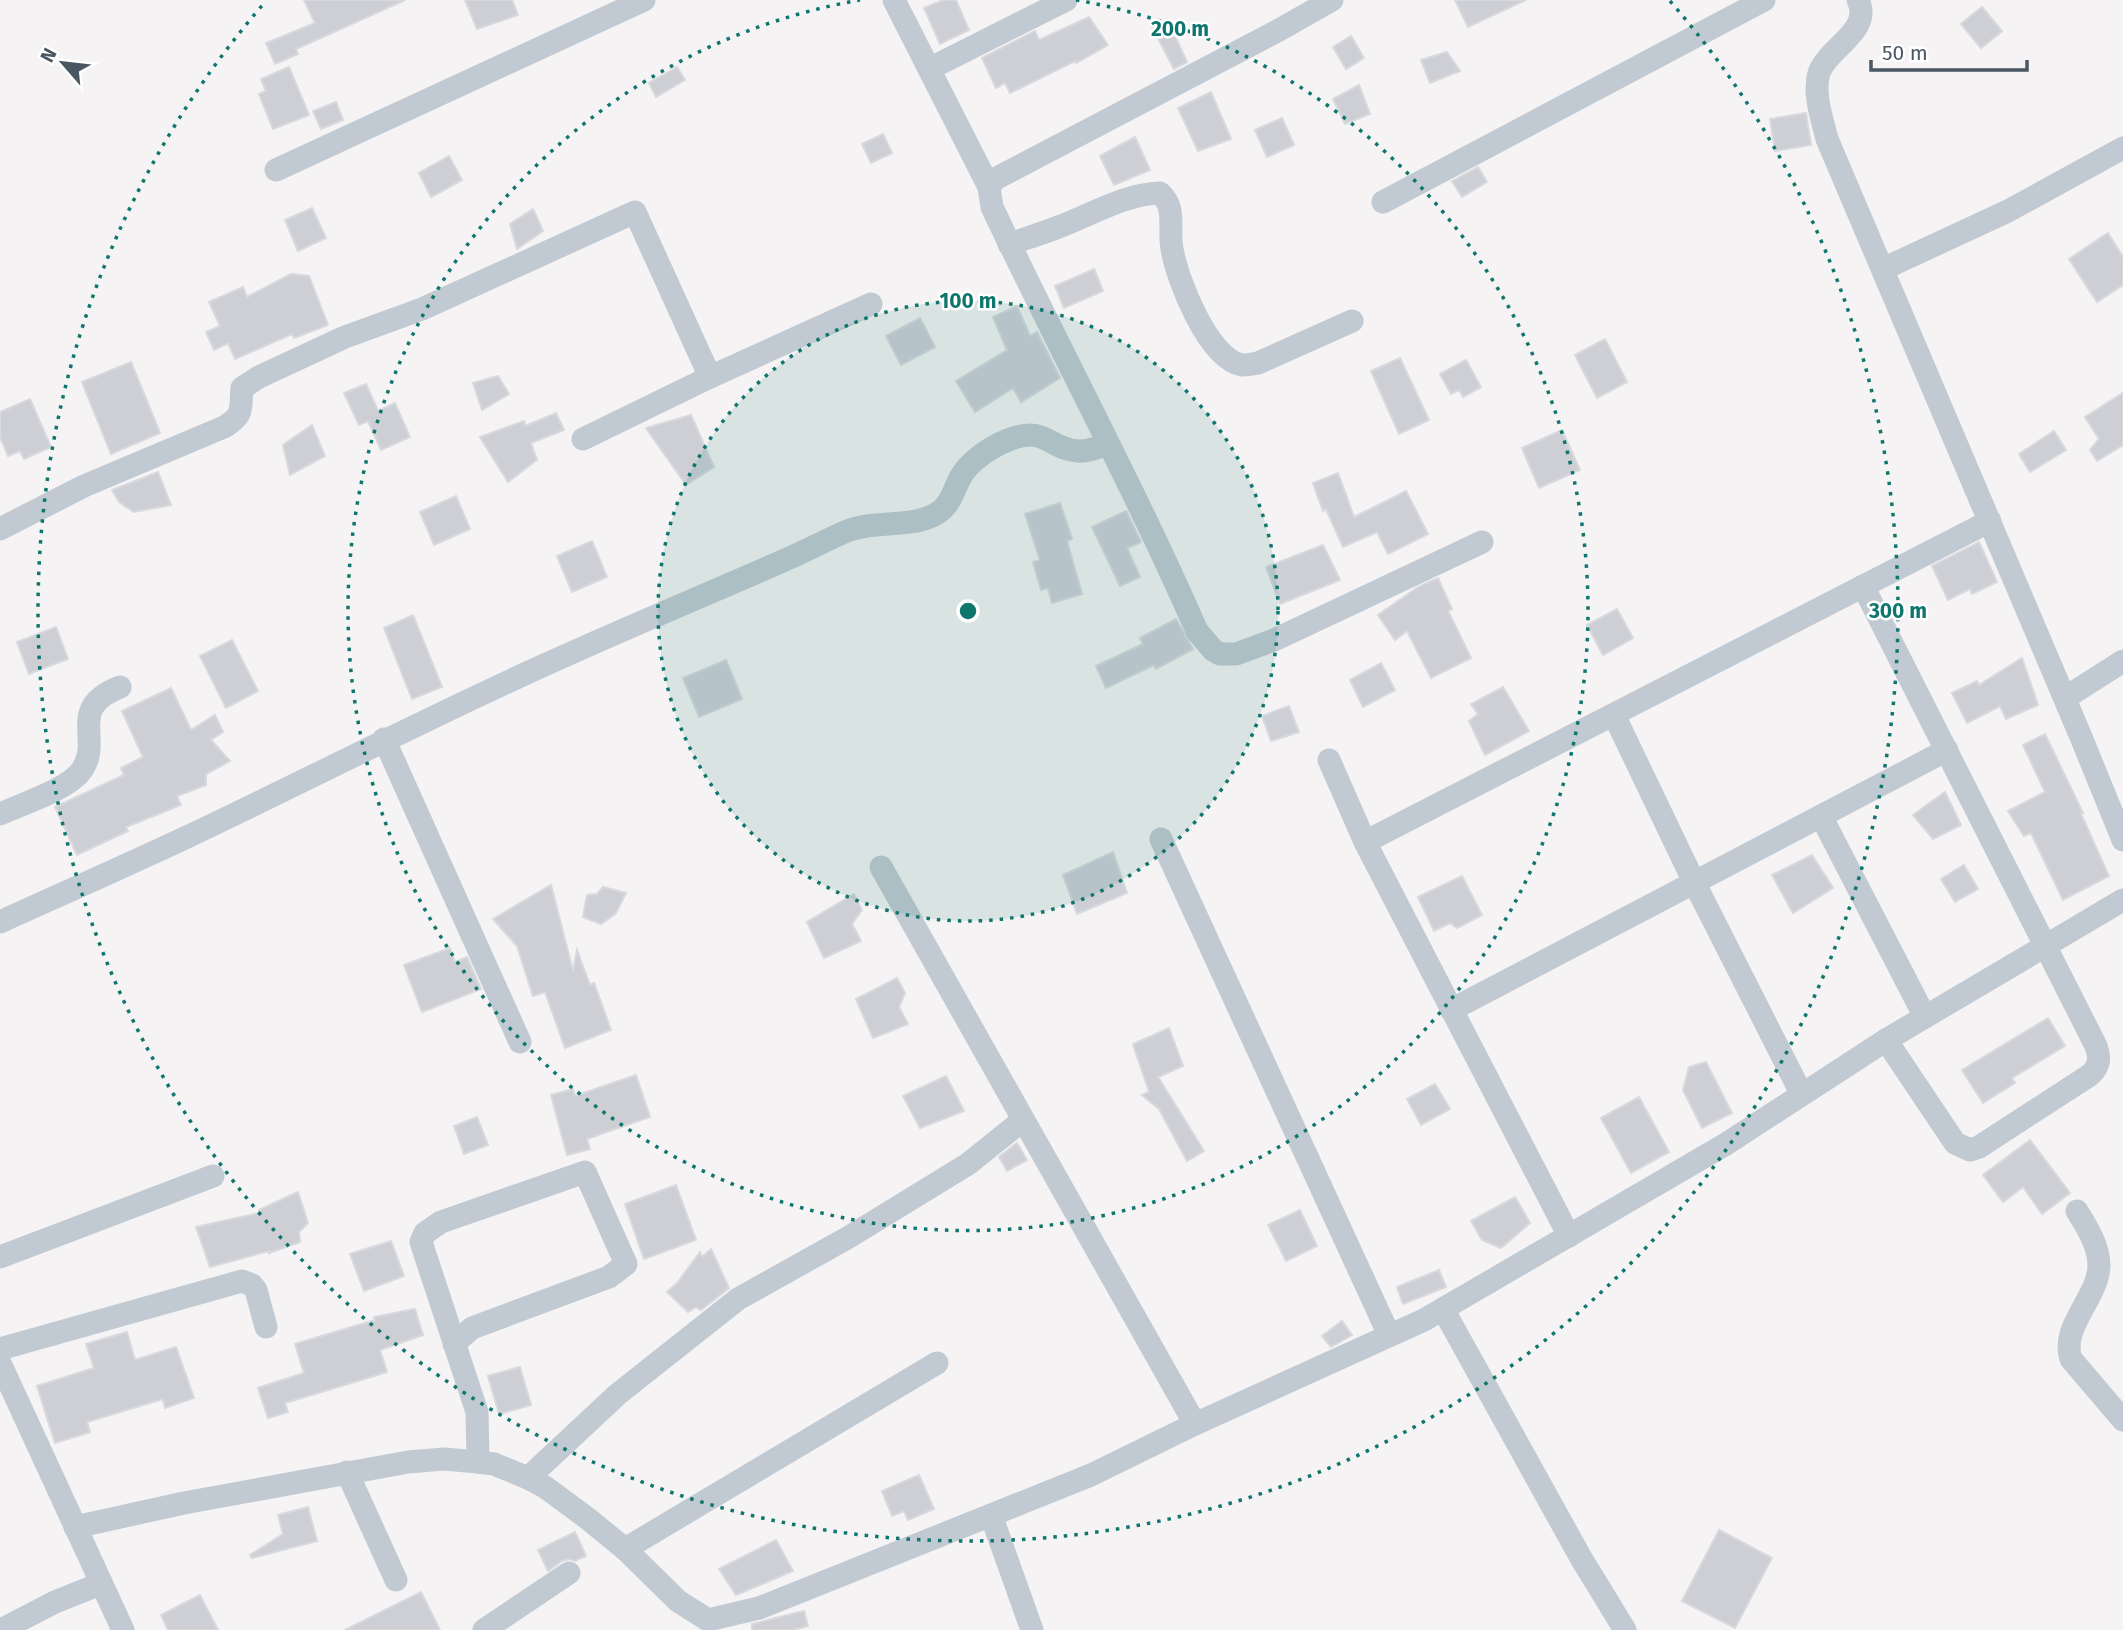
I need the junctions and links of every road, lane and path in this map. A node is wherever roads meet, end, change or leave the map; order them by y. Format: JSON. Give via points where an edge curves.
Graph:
{"nodes":[{"id":1,"x":644,"y":0,"type":"edge"},
{"id":2,"x":894,"y":0,"type":"edge"},
{"id":3,"x":1066,"y":0,"type":"edge"},
{"id":4,"x":1332,"y":0,"type":"edge"},
{"id":5,"x":1764,"y":0,"type":"edge"},
{"id":6,"x":1858,"y":0,"type":"edge"},
{"id":7,"x":1294,"y":9,"type":"edge"},
{"id":8,"x":929,"y":69,"type":"junction"},
{"id":9,"x":2123,"y":148,"type":"edge"},
{"id":10,"x":276,"y":170,"type":"dead end"},
{"id":11,"x":989,"y":187,"type":"junction"},
{"id":12,"x":1382,"y":202,"type":"dead end"},
{"id":13,"x":1009,"y":244,"type":"junction"},
{"id":14,"x":1883,"y":269,"type":"junction"},
{"id":15,"x":871,"y":304,"type":"dead end"},
{"id":16,"x":1352,"y":321,"type":"dead end"},
{"id":17,"x":710,"y":377,"type":"junction"},
{"id":18,"x":583,"y":439,"type":"dead end"},
{"id":19,"x":1108,"y":443,"type":"junction"},
{"id":20,"x":1990,"y":521,"type":"junction"},
{"id":21,"x":0,"y":529,"type":"edge"},
{"id":22,"x":1482,"y":542,"type":"dead end"},
{"id":23,"x":1863,"y":586,"type":"junction"},
{"id":24,"x":2123,"y":661,"type":"edge"},
{"id":25,"x":120,"y":687,"type":"dead end"},
{"id":26,"x":2065,"y":698,"type":"junction"},
{"id":27,"x":1614,"y":715,"type":"junction"},
{"id":28,"x":384,"y":739,"type":"junction"},
{"id":29,"x":1947,"y":750,"type":"junction"},
{"id":30,"x":1329,"y":760,"type":"dead end"},
{"id":31,"x":0,"y":814,"type":"edge"},
{"id":32,"x":1821,"y":816,"type":"junction"},
{"id":33,"x":1161,"y":839,"type":"dead end"},
{"id":34,"x":2123,"y":840,"type":"edge"},
{"id":35,"x":1365,"y":842,"type":"junction"},
{"id":36,"x":880,"y":867,"type":"dead end"},
{"id":37,"x":1695,"y":882,"type":"junction"},
{"id":38,"x":2123,"y":900,"type":"edge"},
{"id":39,"x":0,"y":922,"type":"edge"},
{"id":40,"x":2046,"y":945,"type":"junction"},
{"id":41,"x":1451,"y":1010,"type":"junction"},
{"id":42,"x":1925,"y":1017,"type":"junction"},
{"id":43,"x":1886,"y":1040,"type":"junction"},
{"id":44,"x":520,"y":1042,"type":"dead end"},
{"id":45,"x":1801,"y":1093,"type":"junction"},
{"id":46,"x":1023,"y":1121,"type":"junction"},
{"id":47,"x":213,"y":1176,"type":"dead end"},
{"id":48,"x":2077,"y":1211,"type":"dead end"},
{"id":49,"x":1569,"y":1236,"type":"junction"},
{"id":50,"x":0,"y":1257,"type":"edge"},
{"id":51,"x":1443,"y":1309,"type":"junction"},
{"id":52,"x":266,"y":1327,"type":"dead end"},
{"id":53,"x":1389,"y":1335,"type":"junction"},
{"id":54,"x":454,"y":1344,"type":"junction"},
{"id":55,"x":0,"y":1349,"type":"edge"},
{"id":56,"x":0,"y":1363,"type":"edge"},
{"id":57,"x":937,"y":1363,"type":"dead end"},
{"id":58,"x":2123,"y":1420,"type":"edge"},
{"id":59,"x":1195,"y":1424,"type":"junction"},
{"id":60,"x":478,"y":1462,"type":"junction"},
{"id":61,"x":347,"y":1472,"type":"junction"},
{"id":62,"x":528,"y":1478,"type":"junction"},
{"id":63,"x":991,"y":1515,"type":"junction"},
{"id":64,"x":75,"y":1527,"type":"junction"},
{"id":65,"x":625,"y":1549,"type":"junction"},
{"id":66,"x":569,"y":1573,"type":"dead end"},
{"id":67,"x":396,"y":1580,"type":"dead end"},
{"id":68,"x":100,"y":1584,"type":"junction"},
{"id":69,"x":710,"y":1625,"type":"edge"},
{"id":70,"x":1,"y":1630,"type":"edge"},
{"id":71,"x":123,"y":1630,"type":"edge"},
{"id":72,"x":484,"y":1630,"type":"edge"},
{"id":73,"x":1032,"y":1630,"type":"edge"},
{"id":74,"x":1625,"y":1630,"type":"edge"}],
"edges":[{"from":1,"to":10,"type":"street"},
{"from":2,"to":8,"type":"street"},
{"from":3,"to":8,"type":"street"},
{"from":4,"to":7,"type":"street"},
{"from":5,"to":12,"type":"street"},
{"from":6,"to":14,"type":"street","via":[[1861,20],[1820,70],[1817,82],[1827,139]]},
{"from":7,"to":11,"type":"street","via":[[995,179]]},
{"from":8,"to":11,"type":"street"},
{"from":9,"to":14,"type":"street","via":[[2008,211]]},
{"from":11,"to":13,"type":"street","via":[[992,207]]},
{"from":13,"to":16,"type":"street","via":[[1126,199],[1160,193],[1170,209],[1171,248],[1188,299],[1215,347],[1228,359],[1242,365],[1258,363]]},
{"from":13,"to":19,"type":"street"},
{"from":14,"to":20,"type":"street"},
{"from":15,"to":17,"type":"street"},
{"from":17,"to":18,"type":"street"},
{"from":17,"to":21,"type":"street","via":[[635,212],[259,377],[242,388],[238,418],[224,427],[84,486]]},
{"from":19,"to":22,"type":"street","via":[[1156,536],[1197,631],[1220,654],[1236,654],[1274,639]]},
{"from":19,"to":28,"type":"street","via":[[1078,451],[1037,434],[1009,440],[967,468],[956,494],[933,516],[850,529]]},
{"from":20,"to":23,"type":"street"},
{"from":20,"to":26,"type":"street"},
{"from":23,"to":27,"type":"street"},
{"from":23,"to":29,"type":"street"},
{"from":24,"to":26,"type":"street"},
{"from":25,"to":31,"type":"street","via":[[102,696],[92,709],[81,772]]},
{"from":26,"to":34,"type":"street"},
{"from":27,"to":35,"type":"street"},
{"from":27,"to":37,"type":"street"},
{"from":28,"to":39,"type":"street"},
{"from":28,"to":44,"type":"street"},
{"from":29,"to":32,"type":"street"},
{"from":29,"to":40,"type":"street"},
{"from":30,"to":35,"type":"street"},
{"from":32,"to":37,"type":"street"},
{"from":32,"to":42,"type":"street"},
{"from":33,"to":53,"type":"street"},
{"from":35,"to":41,"type":"street"},
{"from":36,"to":46,"type":"street"},
{"from":37,"to":41,"type":"street"},
{"from":37,"to":45,"type":"street"},
{"from":38,"to":40,"type":"street"},
{"from":40,"to":42,"type":"street"},
{"from":40,"to":43,"type":"street","via":[[2095,1044],[2098,1067],[1979,1147],[1958,1146]]},
{"from":41,"to":49,"type":"street"},
{"from":42,"to":43,"type":"street"},
{"from":43,"to":45,"type":"street"},
{"from":45,"to":49,"type":"street","via":[[1726,1144]]},
{"from":46,"to":59,"type":"street"},
{"from":46,"to":62,"type":"street","via":[[968,1164],[738,1299],[618,1394]]},
{"from":47,"to":50,"type":"street"},
{"from":48,"to":58,"type":"street","via":[[2091,1233],[2099,1264],[2068,1351]]},
{"from":49,"to":51,"type":"street"},
{"from":51,"to":53,"type":"street"},
{"from":51,"to":74,"type":"street"},
{"from":52,"to":55,"type":"street","via":[[256,1290],[242,1281]]},
{"from":53,"to":59,"type":"street"},
{"from":54,"to":54,"type":"street","via":[[421,1242],[425,1233],[441,1222],[585,1172],[626,1264],[609,1277],[472,1328]]},
{"from":54,"to":60,"type":"street","via":[[477,1412]]},
{"from":56,"to":64,"type":"street"},
{"from":57,"to":65,"type":"street"},
{"from":59,"to":63,"type":"street","via":[[1091,1475]]},
{"from":60,"to":61,"type":"street","via":[[408,1461]]},
{"from":60,"to":62,"type":"street"},
{"from":61,"to":64,"type":"street"},
{"from":61,"to":67,"type":"street"},
{"from":62,"to":65,"type":"street","via":[[571,1505]]},
{"from":63,"to":69,"type":"street"},
{"from":63,"to":73,"type":"street"},
{"from":64,"to":68,"type":"street"},
{"from":65,"to":69,"type":"street"},
{"from":66,"to":72,"type":"street"},
{"from":68,"to":70,"type":"street"},
{"from":68,"to":71,"type":"street"}]}
